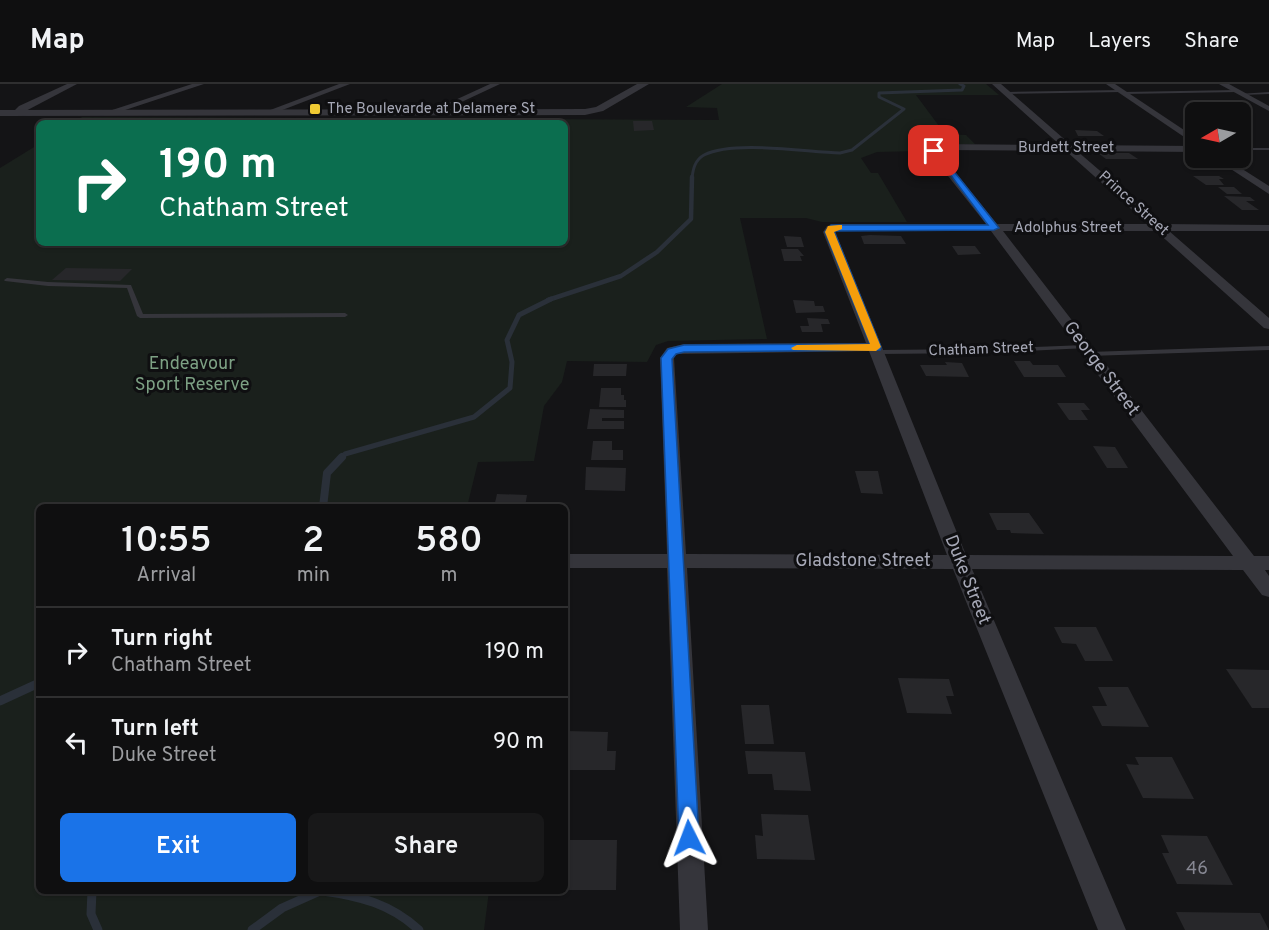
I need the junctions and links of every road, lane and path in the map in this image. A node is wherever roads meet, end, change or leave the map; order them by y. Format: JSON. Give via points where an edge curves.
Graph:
{"nodes":[{"id":1,"x":72,"y":84,"type":"edge"},
{"id":2,"x":181,"y":84,"type":"edge"},
{"id":3,"x":200,"y":84,"type":"edge"},
{"id":4,"x":346,"y":84,"type":"edge"},
{"id":5,"x":496,"y":84,"type":"edge"},
{"id":6,"x":644,"y":84,"type":"edge"},
{"id":7,"x":996,"y":84,"type":"edge"},
{"id":8,"x":1110,"y":84,"type":"edge"},
{"id":9,"x":1223,"y":84,"type":"edge"},
{"id":10,"x":1122,"y":92,"type":"junction"},
{"id":11,"x":1007,"y":93,"type":"junction"},
{"id":12,"x":1239,"y":93,"type":"junction"},
{"id":13,"x":1269,"y":93,"type":"edge"},
{"id":14,"x":1269,"y":109,"type":"edge"},
{"id":15,"x":0,"y":112,"type":"edge"},
{"id":16,"x":17,"y":112,"type":"junction"},
{"id":17,"x":110,"y":112,"type":"junction"},
{"id":18,"x":269,"y":112,"type":"junction"},
{"id":19,"x":433,"y":112,"type":"junction"},
{"id":20,"x":0,"y":122,"type":"edge"},
{"id":21,"x":1185,"y":135,"type":"edge"},
{"id":22,"x":1071,"y":148,"type":"junction"},
{"id":23,"x":936,"y":149,"type":"joint"},
{"id":24,"x":1185,"y":149,"type":"edge"},
{"id":25,"x":1251,"y":149,"type":"edge"},
{"id":26,"x":1269,"y":149,"type":"edge"},
{"id":27,"x":1234,"y":168,"type":"edge"},
{"id":28,"x":1269,"y":191,"type":"edge"},
{"id":29,"x":831,"y":228,"type":"joint"},
{"id":30,"x":994,"y":228,"type":"junction"},
{"id":31,"x":1160,"y":228,"type":"junction"},
{"id":32,"x":1269,"y":228,"type":"edge"},
{"id":33,"x":7,"y":280,"type":"dead end"},
{"id":34,"x":345,"y":315,"type":"dead end"},
{"id":35,"x":1269,"y":325,"type":"edge"},
{"id":36,"x":1269,"y":348,"type":"edge"},
{"id":37,"x":877,"y":350,"type":"junction"},
{"id":38,"x":1087,"y":350,"type":"junction"},
{"id":39,"x":568,"y":561,"type":"edge"},
{"id":40,"x":675,"y":561,"type":"junction"},
{"id":41,"x":959,"y":561,"type":"junction"},
{"id":42,"x":1248,"y":563,"type":"junction"},
{"id":43,"x":1269,"y":563,"type":"edge"},
{"id":44,"x":1269,"y":590,"type":"edge"},
{"id":45,"x":694,"y":930,"type":"edge"},
{"id":46,"x":1112,"y":930,"type":"edge"}],
"edges":[{"from":1,"to":16,"type":"street"},
{"from":2,"to":17,"type":"street","via":[[125,101]]},
{"from":3,"to":17,"type":"street"},
{"from":4,"to":18,"type":"street"},
{"from":5,"to":19,"type":"street"},
{"from":6,"to":19,"type":"street","via":[[593,111]]},
{"from":7,"to":11,"type":"street","name":"Prince Street"},
{"from":8,"to":10,"type":"street"},
{"from":9,"to":12,"type":"street"},
{"from":10,"to":11,"type":"lane"},
{"from":10,"to":12,"type":"lane"},
{"from":10,"to":21,"type":"street"},
{"from":11,"to":22,"type":"street","name":"Prince Street"},
{"from":12,"to":13,"type":"lane"},
{"from":12,"to":14,"type":"street"},
{"from":15,"to":16,"type":"street"},
{"from":16,"to":17,"type":"street"},
{"from":16,"to":20,"type":"street"},
{"from":17,"to":18,"type":"street"},
{"from":18,"to":19,"type":"street"},
{"from":22,"to":23,"type":"street","name":"Burdett Street"},
{"from":22,"to":24,"type":"street","name":"Burdett Street"},
{"from":22,"to":31,"type":"street","name":"Prince Street"},
{"from":23,"to":30,"type":"street","name":"George Street","via":[[934,152]]},
{"from":25,"to":26,"type":"lane"},
{"from":27,"to":28,"type":"street"},
{"from":29,"to":30,"type":"street","name":"Adolphus Street"},
{"from":29,"to":37,"type":"street","name":"Duke Street","via":[[829,232]]},
{"from":30,"to":31,"type":"street","name":"Adolphus Street"},
{"from":30,"to":38,"type":"street","name":"George Street"},
{"from":31,"to":32,"type":"street","name":"Adolphus Street"},
{"from":31,"to":35,"type":"street","name":"Prince Street"},
{"from":33,"to":34,"type":"lane","via":[[129,286],[140,316]]},
{"from":36,"to":38,"type":"lane","name":"Chatham Street"},
{"from":37,"to":38,"type":"lane","name":"Chatham Street"},
{"from":37,"to":40,"type":"street","name":"Chatham Street","via":[[672,351],[667,358]]},
{"from":37,"to":41,"type":"street","name":"Duke Street"},
{"from":38,"to":42,"type":"street","name":"George Street"},
{"from":39,"to":40,"type":"street","name":"Gladstone Street"},
{"from":40,"to":41,"type":"street","name":"Gladstone Street"},
{"from":40,"to":45,"type":"street"},
{"from":41,"to":42,"type":"street","name":"Gladstone Street"},
{"from":41,"to":46,"type":"street","name":"Duke Street"},
{"from":42,"to":43,"type":"street","name":"Gladstone Street"},
{"from":42,"to":44,"type":"street","name":"George Street"}]}
